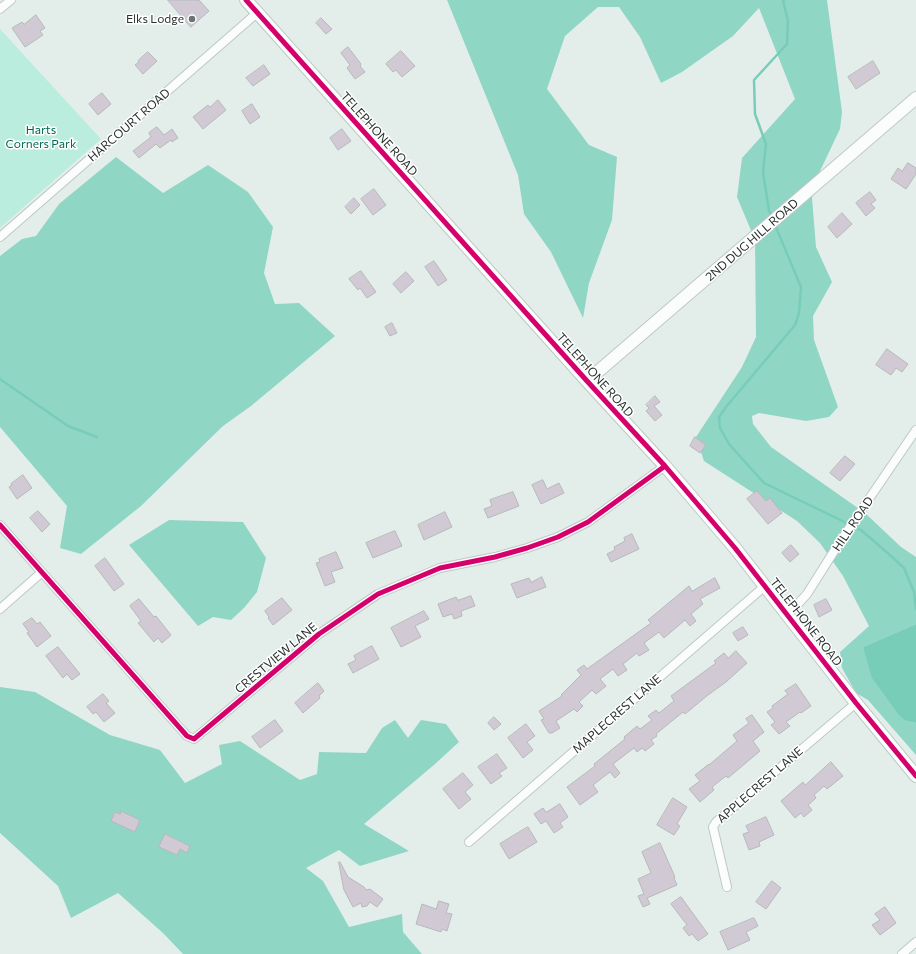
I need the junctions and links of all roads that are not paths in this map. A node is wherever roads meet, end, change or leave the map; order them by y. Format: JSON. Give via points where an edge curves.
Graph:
{"nodes":[{"id":1,"x":11,"y":0,"type":"edge"},
{"id":2,"x":246,"y":0,"type":"edge"},
{"id":3,"x":0,"y":10,"type":"edge"},
{"id":4,"x":257,"y":13,"type":"junction"},
{"id":5,"x":916,"y":98,"type":"edge"},
{"id":6,"x":0,"y":237,"type":"edge"},
{"id":7,"x":587,"y":381,"type":"junction"},
{"id":8,"x":916,"y":430,"type":"edge"},
{"id":9,"x":665,"y":466,"type":"junction"},
{"id":10,"x":0,"y":525,"type":"edge"},
{"id":11,"x":41,"y":572,"type":"junction"},
{"id":12,"x":765,"y":586,"type":"junction"},
{"id":13,"x":0,"y":609,"type":"edge"},
{"id":14,"x":785,"y":612,"type":"junction"},
{"id":15,"x":856,"y":703,"type":"junction"},
{"id":16,"x":916,"y":776,"type":"edge"},
{"id":17,"x":469,"y":842,"type":"dead end"},
{"id":18,"x":727,"y":887,"type":"dead end"},
{"id":19,"x":916,"y":942,"type":"edge"},
{"id":20,"x":902,"y":954,"type":"edge"}],
"edges":[{"from":1,"to":3,"type":"street"},
{"from":2,"to":4,"type":"street","name":"TELEPHONE ROAD"},
{"from":4,"to":6,"type":"street","name":"HARCOURT ROAD"},
{"from":4,"to":7,"type":"street","name":"TELEPHONE ROAD"},
{"from":5,"to":7,"type":"street","name":"2ND DUG HILL ROAD"},
{"from":7,"to":9,"type":"street","name":"TELEPHONE ROAD"},
{"from":8,"to":14,"type":"street","name":"HILL ROAD","via":[[856,517],[808,594]]},
{"from":9,"to":11,"type":"street","name":"CRESTVIEW LANE","via":[[588,522],[558,537],[495,557],[440,568],[378,594],[319,634],[194,739],[187,736]]},
{"from":9,"to":12,"type":"street","name":"TELEPHONE ROAD"},
{"from":10,"to":11,"type":"street"},
{"from":11,"to":13,"type":"street"},
{"from":12,"to":14,"type":"street","name":"TELEPHONE ROAD"},
{"from":12,"to":17,"type":"street","name":"MAPLECREST LANE"},
{"from":14,"to":15,"type":"street","name":"TELEPHONE ROAD"},
{"from":15,"to":16,"type":"street","name":"TELEPHONE ROAD"},
{"from":15,"to":18,"type":"street","name":"APPLECREST LANE","via":[[716,822],[713,827]]},
{"from":19,"to":20,"type":"street"}]}
